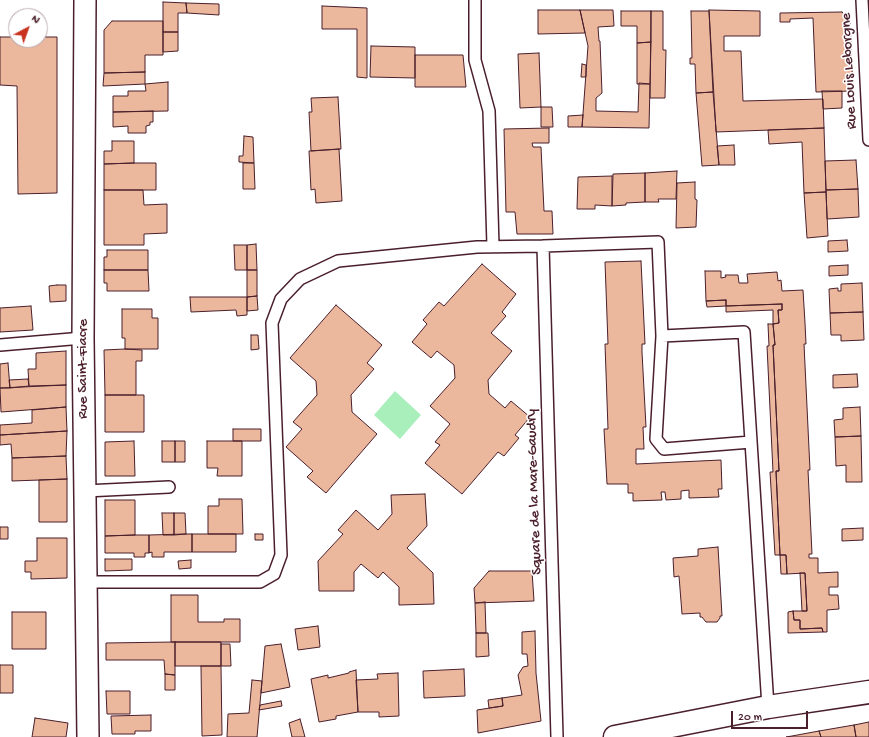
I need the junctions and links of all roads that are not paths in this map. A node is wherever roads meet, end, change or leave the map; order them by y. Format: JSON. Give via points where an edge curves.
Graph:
{"nodes":[{"id":1,"x":85,"y":0,"type":"edge"},
{"id":2,"x":475,"y":0,"type":"edge"},
{"id":3,"x":862,"y":0,"type":"edge"},
{"id":4,"x":869,"y":140,"type":"edge"},
{"id":5,"x":493,"y":246,"type":"junction"},
{"id":6,"x":544,"y":246,"type":"junction"},
{"id":7,"x":662,"y":336,"type":"junction"},
{"id":8,"x":84,"y":338,"type":"junction"},
{"id":9,"x":0,"y":345,"type":"edge"},
{"id":10,"x":751,"y":442,"type":"junction"},
{"id":11,"x":169,"y":487,"type":"dead end"},
{"id":12,"x":85,"y":491,"type":"junction"},
{"id":13,"x":86,"y":582,"type":"junction"},
{"id":14,"x":869,"y":692,"type":"edge"},
{"id":15,"x":768,"y":707,"type":"junction"},
{"id":16,"x":88,"y":737,"type":"edge"},
{"id":17,"x":557,"y":737,"type":"edge"},
{"id":18,"x":615,"y":737,"type":"edge"}],
"edges":[{"from":1,"to":8,"type":"street","name":"Rue Saint-Fiacre"},
{"from":2,"to":5,"type":"lane","via":[[475,60],[489,111]]},
{"from":3,"to":4,"type":"lane","name":"Rue Louis Leborgne"},
{"from":5,"to":6,"type":"lane"},
{"from":5,"to":13,"type":"lane","via":[[338,261],[300,279],[281,298],[272,323],[281,555],[274,574],[260,582]]},
{"from":6,"to":7,"type":"lane","via":[[658,242]]},
{"from":6,"to":17,"type":"lane","name":"Square de la Mare-Gaudry"},
{"from":7,"to":10,"type":"lane","via":[[744,332]]},
{"from":7,"to":10,"type":"lane","via":[[656,439],[664,449]]},
{"from":8,"to":9,"type":"lane"},
{"from":8,"to":12,"type":"street","name":"Rue Saint-Fiacre"},
{"from":10,"to":15,"type":"lane"},
{"from":11,"to":12,"type":"lane"},
{"from":12,"to":13,"type":"street","name":"Rue Saint-Fiacre"},
{"from":13,"to":16,"type":"street","name":"Rue Saint-Fiacre"},
{"from":14,"to":15,"type":"street"},
{"from":15,"to":18,"type":"street"}]}
